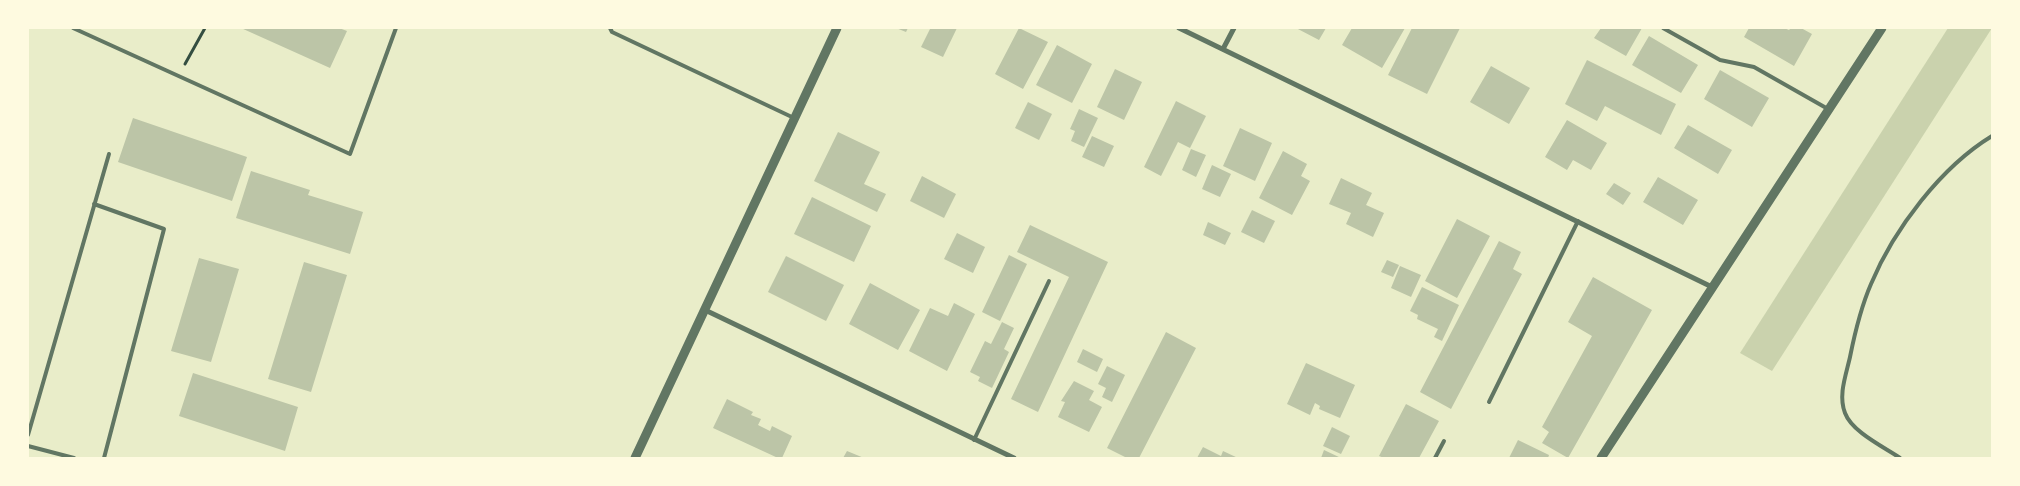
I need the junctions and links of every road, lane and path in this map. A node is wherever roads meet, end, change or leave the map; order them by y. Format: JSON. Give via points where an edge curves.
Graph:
{"nodes":[{"id":1,"x":73,"y":28,"type":"edge"},
{"id":2,"x":205,"y":28,"type":"edge"},
{"id":3,"x":396,"y":28,"type":"edge"},
{"id":4,"x":610,"y":28,"type":"edge"},
{"id":5,"x":837,"y":28,"type":"edge"},
{"id":6,"x":1179,"y":28,"type":"edge"},
{"id":7,"x":1234,"y":28,"type":"edge"},
{"id":8,"x":1663,"y":28,"type":"edge"},
{"id":9,"x":1882,"y":28,"type":"edge"},
{"id":10,"x":1223,"y":49,"type":"junction"},
{"id":11,"x":179,"y":76,"type":"junction"},
{"id":12,"x":1828,"y":109,"type":"junction"},
{"id":13,"x":794,"y":118,"type":"junction"},
{"id":14,"x":1992,"y":136,"type":"edge"},
{"id":15,"x":109,"y":154,"type":"dead end"},
{"id":16,"x":94,"y":204,"type":"junction"},
{"id":17,"x":1578,"y":221,"type":"junction"},
{"id":18,"x":1049,"y":281,"type":"dead end"},
{"id":19,"x":1712,"y":287,"type":"junction"},
{"id":20,"x":705,"y":310,"type":"junction"},
{"id":21,"x":1489,"y":402,"type":"dead end"},
{"id":22,"x":28,"y":435,"type":"edge"},
{"id":23,"x":974,"y":440,"type":"junction"},
{"id":24,"x":1444,"y":441,"type":"dead end"},
{"id":25,"x":28,"y":446,"type":"edge"},
{"id":26,"x":74,"y":458,"type":"edge"},
{"id":27,"x":104,"y":458,"type":"edge"},
{"id":28,"x":635,"y":458,"type":"edge"},
{"id":29,"x":1014,"y":458,"type":"edge"},
{"id":30,"x":1435,"y":458,"type":"edge"},
{"id":31,"x":1601,"y":458,"type":"edge"},
{"id":32,"x":1900,"y":458,"type":"edge"}],
"edges":[{"from":1,"to":11,"type":"lane"},
{"from":2,"to":11,"type":"path"},
{"from":3,"to":11,"type":"lane","via":[[350,154]]},
{"from":4,"to":13,"type":"lane","via":[[612,32]]},
{"from":5,"to":13,"type":"street"},
{"from":6,"to":10,"type":"street"},
{"from":7,"to":10,"type":"street"},
{"from":8,"to":12,"type":"lane","via":[[1720,60],[1754,67]]},
{"from":9,"to":12,"type":"street"},
{"from":10,"to":17,"type":"street"},
{"from":12,"to":19,"type":"street"},
{"from":13,"to":20,"type":"street"},
{"from":14,"to":32,"type":"lane","via":[[1956,164],[1906,223],[1871,284],[1857,323],[1841,394],[1845,413],[1853,426]]},
{"from":15,"to":16,"type":"lane"},
{"from":16,"to":22,"type":"lane"},
{"from":16,"to":27,"type":"lane","via":[[164,230]]},
{"from":17,"to":19,"type":"street"},
{"from":17,"to":21,"type":"lane"},
{"from":18,"to":23,"type":"lane"},
{"from":19,"to":31,"type":"street"},
{"from":20,"to":23,"type":"street"},
{"from":20,"to":28,"type":"street"},
{"from":23,"to":29,"type":"street"},
{"from":24,"to":30,"type":"lane"},
{"from":25,"to":26,"type":"lane"}]}
